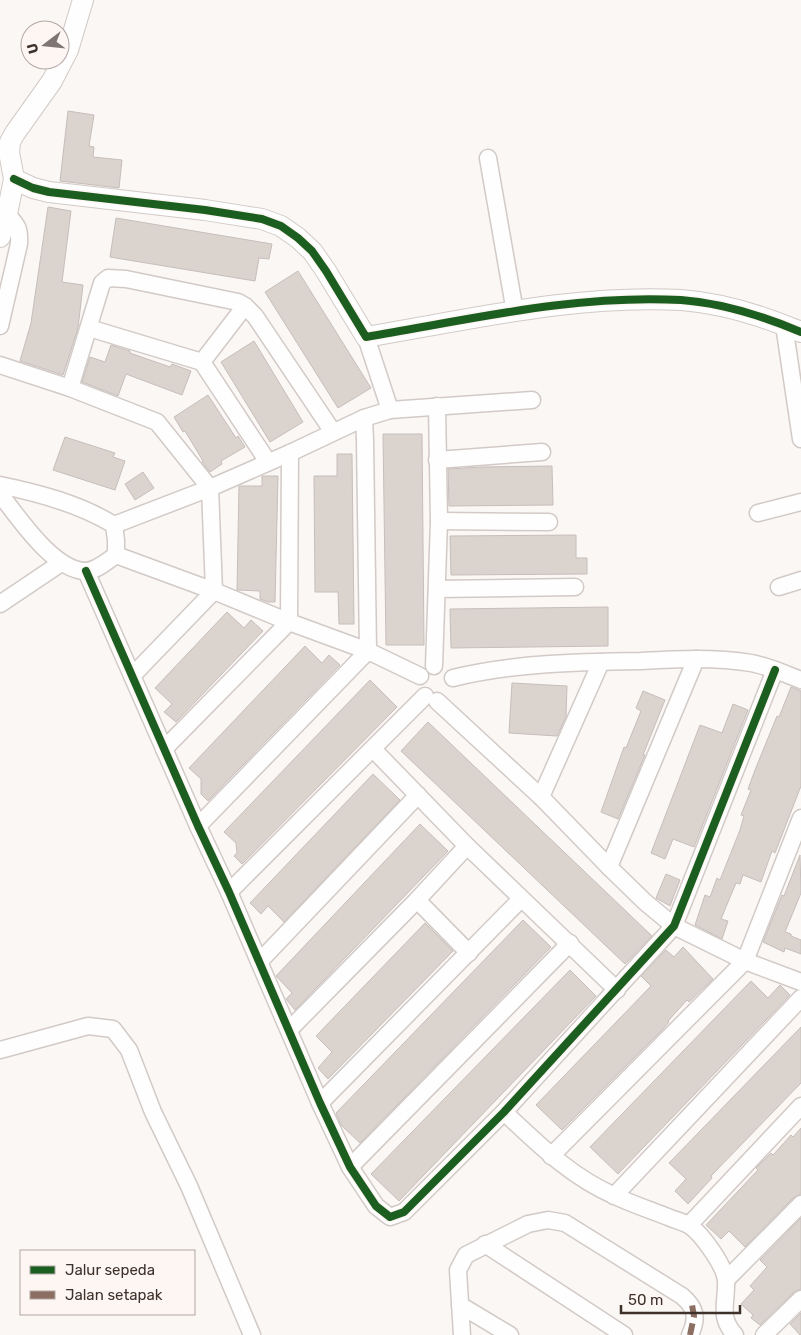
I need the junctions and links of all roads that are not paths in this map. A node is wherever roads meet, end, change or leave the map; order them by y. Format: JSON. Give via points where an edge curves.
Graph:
{"nodes":[{"id":1,"x":83,"y":0,"type":"edge"},
{"id":2,"x":488,"y":158,"type":"dead end"},
{"id":3,"x":14,"y":179,"type":"junction"},
{"id":4,"x":7,"y":214,"type":"junction"},
{"id":5,"x":0,"y":237,"type":"edge"},
{"id":6,"x":245,"y":306,"type":"junction"},
{"id":7,"x":515,"y":312,"type":"junction"},
{"id":8,"x":0,"y":326,"type":"edge"},
{"id":9,"x":89,"y":328,"type":"junction"},
{"id":10,"x":792,"y":329,"type":"edge"},
{"id":11,"x":366,"y":337,"type":"junction"},
{"id":12,"x":202,"y":362,"type":"junction"},
{"id":13,"x":0,"y":365,"type":"edge"},
{"id":14,"x":70,"y":388,"type":"junction"},
{"id":15,"x":532,"y":400,"type":"dead end"},
{"id":16,"x":437,"y":406,"type":"junction"},
{"id":17,"x":390,"y":410,"type":"junction"},
{"id":18,"x":364,"y":418,"type":"junction"},
{"id":19,"x":333,"y":432,"type":"junction"},
{"id":20,"x":801,"y":439,"type":"edge"},
{"id":21,"x":542,"y":452,"type":"dead end"},
{"id":22,"x":290,"y":453,"type":"junction"},
{"id":23,"x":437,"y":460,"type":"junction"},
{"id":24,"x":268,"y":462,"type":"junction"},
{"id":25,"x":0,"y":485,"type":"edge"},
{"id":26,"x":210,"y":488,"type":"junction"},
{"id":27,"x":0,"y":494,"type":"edge"},
{"id":28,"x":801,"y":502,"type":"edge"},
{"id":29,"x":758,"y":513,"type":"dead end"},
{"id":30,"x":439,"y":522,"type":"junction"},
{"id":31,"x":549,"y":522,"type":"dead end"},
{"id":32,"x":114,"y":525,"type":"junction"},
{"id":33,"x":116,"y":555,"type":"junction"},
{"id":34,"x":61,"y":563,"type":"junction"},
{"id":35,"x":86,"y":571,"type":"junction"},
{"id":36,"x":801,"y":580,"type":"edge"},
{"id":37,"x":575,"y":587,"type":"dead end"},
{"id":38,"x":780,"y":587,"type":"dead end"},
{"id":39,"x":437,"y":589,"type":"junction"},
{"id":40,"x":214,"y":591,"type":"junction"},
{"id":41,"x":0,"y":604,"type":"edge"},
{"id":42,"x":289,"y":622,"type":"junction"},
{"id":43,"x":368,"y":651,"type":"junction"},
{"id":44,"x":696,"y":659,"type":"junction"},
{"id":45,"x":601,"y":662,"type":"junction"},
{"id":46,"x":434,"y":666,"type":"junction"},
{"id":47,"x":775,"y":670,"type":"junction"},
{"id":48,"x":132,"y":676,"type":"junction"},
{"id":49,"x":420,"y":676,"type":"junction"},
{"id":50,"x":453,"y":678,"type":"junction"},
{"id":51,"x":801,"y":680,"type":"edge"},
{"id":52,"x":430,"y":698,"type":"junction"},
{"id":53,"x":164,"y":749,"type":"junction"},
{"id":54,"x":373,"y":749,"type":"junction"},
{"id":55,"x":418,"y":795,"type":"junction"},
{"id":56,"x":541,"y":797,"type":"junction"},
{"id":57,"x":801,"y":818,"type":"edge"},
{"id":58,"x":198,"y":826,"type":"junction"},
{"id":59,"x":467,"y":846,"type":"junction"},
{"id":60,"x":609,"y":867,"type":"junction"},
{"id":61,"x":229,"y":892,"type":"junction"},
{"id":62,"x":521,"y":899,"type":"junction"},
{"id":63,"x":417,"y":900,"type":"junction"},
{"id":64,"x":674,"y":926,"type":"junction"},
{"id":65,"x":570,"y":943,"type":"junction"},
{"id":66,"x":469,"y":953,"type":"junction"},
{"id":67,"x":745,"y":961,"type":"junction"},
{"id":68,"x":260,"y":962,"type":"junction"},
{"id":69,"x":801,"y":982,"type":"edge"},
{"id":70,"x":617,"y":990,"type":"junction"},
{"id":71,"x":801,"y":998,"type":"edge"},
{"id":72,"x":289,"y":1030,"type":"junction"},
{"id":73,"x":0,"y":1050,"type":"edge"},
{"id":74,"x":320,"y":1103,"type":"junction"},
{"id":75,"x":801,"y":1106,"type":"edge"},
{"id":76,"x":504,"y":1112,"type":"junction"},
{"id":77,"x":551,"y":1156,"type":"junction"},
{"id":78,"x":350,"y":1167,"type":"junction"},
{"id":79,"x":614,"y":1196,"type":"junction"},
{"id":80,"x":801,"y":1204,"type":"edge"},
{"id":81,"x":689,"y":1226,"type":"junction"},
{"id":82,"x":485,"y":1244,"type":"junction"},
{"id":83,"x":726,"y":1280,"type":"junction"},
{"id":84,"x":801,"y":1299,"type":"edge"},
{"id":85,"x":460,"y":1305,"type":"junction"},
{"id":86,"x":252,"y":1335,"type":"edge"},
{"id":87,"x":462,"y":1335,"type":"edge"},
{"id":88,"x":510,"y":1335,"type":"edge"},
{"id":89,"x":624,"y":1335,"type":"edge"},
{"id":90,"x":690,"y":1335,"type":"edge"},
{"id":91,"x":735,"y":1335,"type":"edge"},
{"id":92,"x":764,"y":1335,"type":"edge"}],
"edges":[{"from":1,"to":3,"type":"street","via":[[68,50],[52,81],[10,142]]},
{"from":2,"to":7,"type":"street"},
{"from":3,"to":4,"type":"street"},
{"from":3,"to":11,"type":"street","via":[[49,192],[205,210],[262,219],[280,226],[312,251]]},
{"from":4,"to":5,"type":"street"},
{"from":4,"to":8,"type":"street","via":[[20,234]]},
{"from":6,"to":9,"type":"street","via":[[210,296],[108,278],[102,283]]},
{"from":6,"to":12,"type":"street"},
{"from":6,"to":19,"type":"street"},
{"from":7,"to":10,"type":"street","via":[[597,301],[681,300],[722,306]]},
{"from":7,"to":11,"type":"street"},
{"from":9,"to":12,"type":"street"},
{"from":9,"to":14,"type":"street"},
{"from":10,"to":20,"type":"street"},
{"from":11,"to":17,"type":"street"},
{"from":12,"to":24,"type":"street"},
{"from":13,"to":14,"type":"street"},
{"from":14,"to":26,"type":"street","via":[[156,420]]},
{"from":15,"to":16,"type":"street"},
{"from":16,"to":17,"type":"street"},
{"from":16,"to":23,"type":"street"},
{"from":17,"to":18,"type":"street"},
{"from":18,"to":19,"type":"street"},
{"from":18,"to":43,"type":"street"},
{"from":19,"to":22,"type":"street"},
{"from":21,"to":23,"type":"street"},
{"from":22,"to":24,"type":"street"},
{"from":22,"to":42,"type":"street"},
{"from":23,"to":30,"type":"street"},
{"from":24,"to":26,"type":"street"},
{"from":25,"to":32,"type":"street","via":[[72,505]]},
{"from":26,"to":32,"type":"street"},
{"from":26,"to":40,"type":"street"},
{"from":27,"to":34,"type":"street","via":[[32,534]]},
{"from":28,"to":29,"type":"street"},
{"from":30,"to":31,"type":"street"},
{"from":30,"to":39,"type":"street"},
{"from":32,"to":33,"type":"street"},
{"from":33,"to":35,"type":"street","via":[[101,566]]},
{"from":33,"to":40,"type":"street"},
{"from":34,"to":35,"type":"street"},
{"from":34,"to":41,"type":"street"},
{"from":35,"to":48,"type":"street"},
{"from":36,"to":38,"type":"street"},
{"from":37,"to":39,"type":"street"},
{"from":39,"to":46,"type":"street"},
{"from":40,"to":42,"type":"street"},
{"from":40,"to":48,"type":"street"},
{"from":42,"to":43,"type":"street"},
{"from":42,"to":53,"type":"street"},
{"from":43,"to":49,"type":"street"},
{"from":43,"to":58,"type":"street"},
{"from":44,"to":45,"type":"street"},
{"from":44,"to":47,"type":"street","via":[[751,663]]},
{"from":44,"to":60,"type":"street"},
{"from":45,"to":50,"type":"street","via":[[513,668]]},
{"from":45,"to":56,"type":"street"},
{"from":46,"to":49,"type":"street"},
{"from":46,"to":50,"type":"street","via":[[445,668]]},
{"from":47,"to":51,"type":"street"},
{"from":47,"to":64,"type":"street"},
{"from":48,"to":53,"type":"street"},
{"from":49,"to":52,"type":"street","via":[[420,688]]},
{"from":50,"to":52,"type":"street","via":[[452,691],[448,696]]},
{"from":52,"to":54,"type":"street"},
{"from":52,"to":56,"type":"street"},
{"from":53,"to":58,"type":"street"},
{"from":54,"to":55,"type":"street"},
{"from":54,"to":61,"type":"street"},
{"from":55,"to":59,"type":"street"},
{"from":55,"to":68,"type":"street"},
{"from":56,"to":60,"type":"street"},
{"from":57,"to":67,"type":"street"},
{"from":58,"to":61,"type":"street"},
{"from":59,"to":62,"type":"street"},
{"from":59,"to":63,"type":"street"},
{"from":60,"to":64,"type":"street"},
{"from":61,"to":68,"type":"street"},
{"from":62,"to":65,"type":"street"},
{"from":62,"to":66,"type":"street"},
{"from":63,"to":66,"type":"street"},
{"from":63,"to":72,"type":"street"},
{"from":64,"to":67,"type":"street"},
{"from":64,"to":70,"type":"street"},
{"from":65,"to":70,"type":"street"},
{"from":65,"to":78,"type":"street"},
{"from":66,"to":74,"type":"street"},
{"from":67,"to":69,"type":"street"},
{"from":67,"to":77,"type":"street"},
{"from":68,"to":72,"type":"street"},
{"from":70,"to":76,"type":"street"},
{"from":71,"to":79,"type":"street"},
{"from":72,"to":74,"type":"street"},
{"from":73,"to":86,"type":"street","via":[[88,1026],[113,1029],[128,1050],[153,1112],[190,1186]]},
{"from":74,"to":78,"type":"street"},
{"from":75,"to":81,"type":"street"},
{"from":76,"to":77,"type":"street"},
{"from":76,"to":78,"type":"street","via":[[404,1212],[396,1216],[390,1217],[376,1206]]},
{"from":77,"to":79,"type":"street","via":[[576,1176]]},
{"from":79,"to":81,"type":"street"},
{"from":80,"to":83,"type":"street"},
{"from":81,"to":83,"type":"street","via":[[712,1250]]},
{"from":82,"to":85,"type":"street","via":[[466,1255],[458,1270]]},
{"from":82,"to":89,"type":"street"},
{"from":82,"to":90,"type":"street","via":[[528,1224],[548,1220],[565,1223],[692,1304],[694,1316]]},
{"from":83,"to":91,"type":"street","via":[[724,1313],[727,1326]]},
{"from":84,"to":92,"type":"street"},
{"from":85,"to":87,"type":"street"},
{"from":85,"to":88,"type":"street"}]}
